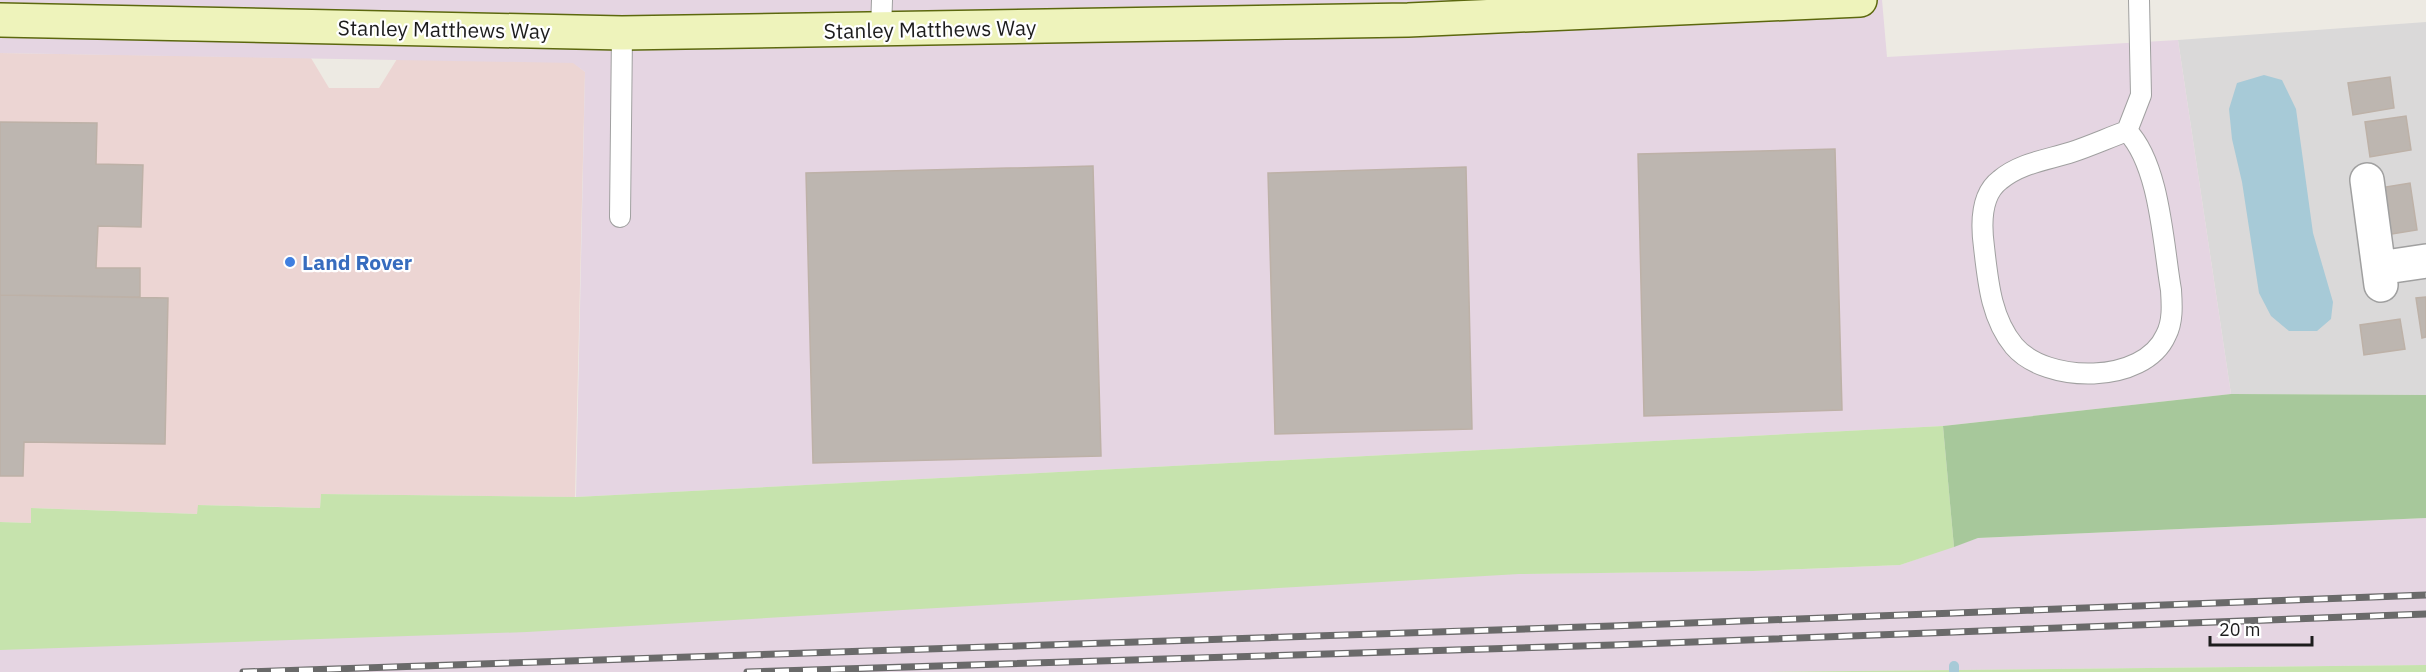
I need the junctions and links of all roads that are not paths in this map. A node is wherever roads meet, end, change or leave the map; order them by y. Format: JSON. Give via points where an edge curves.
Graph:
{"nodes":[{"id":1,"x":1847,"y":0,"type":"edge"},
{"id":2,"x":2139,"y":0,"type":"edge"},
{"id":3,"x":1777,"y":2,"type":"edge"},
{"id":4,"x":881,"y":15,"type":"edge"},
{"id":5,"x":0,"y":20,"type":"edge"},
{"id":6,"x":622,"y":33,"type":"junction"},
{"id":7,"x":2127,"y":131,"type":"junction"},
{"id":8,"x":2367,"y":180,"type":"dead end"},
{"id":9,"x":620,"y":217,"type":"dead end"},
{"id":10,"x":2426,"y":261,"type":"edge"}],
"edges":[{"from":1,"to":3,"type":"main road","name":"Stanley Matthews Way"},
{"from":2,"to":7,"type":"lane","via":[[2141,95]]},
{"from":3,"to":4,"type":"main road","name":"Stanley Matthews Way","via":[[1408,21]]},
{"from":4,"to":6,"type":"main road","name":"Stanley Matthews Way"},
{"from":5,"to":6,"type":"main road","name":"Stanley Matthews Way"},
{"from":6,"to":9,"type":"lane"},
{"from":7,"to":7,"type":"lane","via":[[2018,168],[1998,180],[1984,205],[1981,226],[1990,299],[2014,346],[2041,365],[2089,374],[2116,371],[2139,363],[2166,336],[2171,290],[2150,166]]},
{"from":8,"to":10,"type":"street","via":[[2380,276]]}]}
